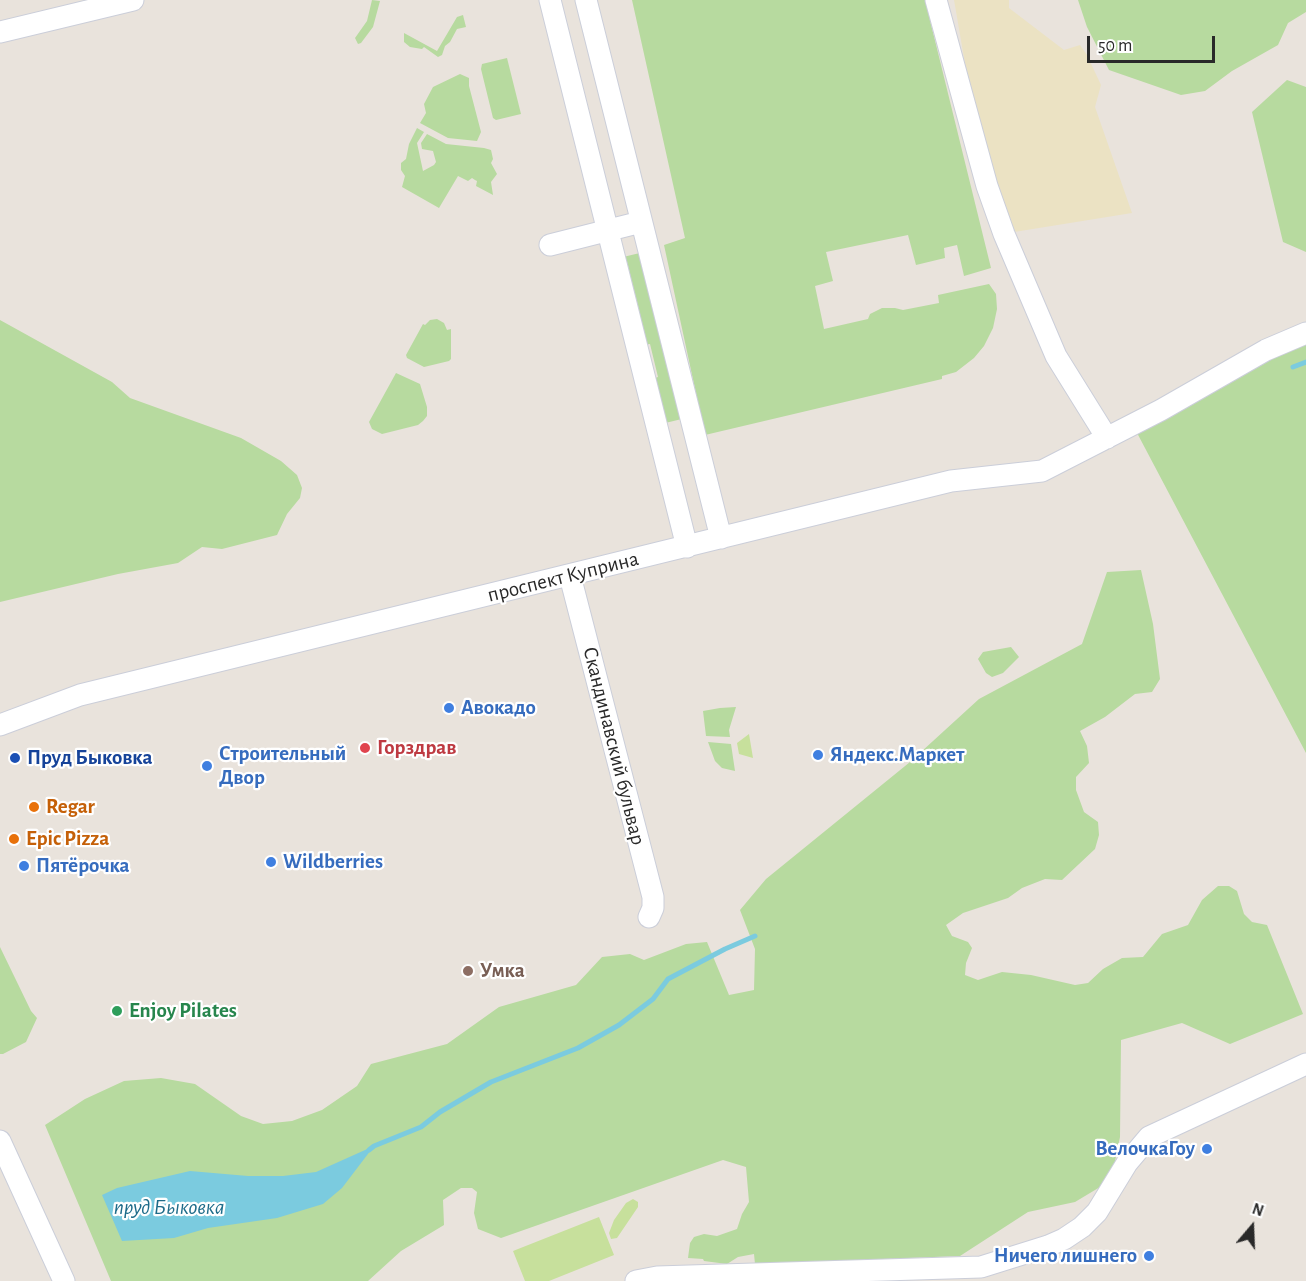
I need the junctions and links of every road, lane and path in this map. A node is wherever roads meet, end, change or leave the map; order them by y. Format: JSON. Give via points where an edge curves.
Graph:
{"nodes":[{"id":1,"x":133,"y":0,"type":"edge"},
{"id":2,"x":550,"y":0,"type":"edge"},
{"id":3,"x":586,"y":0,"type":"edge"},
{"id":4,"x":936,"y":0,"type":"edge"},
{"id":5,"x":0,"y":32,"type":"edge"},
{"id":6,"x":641,"y":222,"type":"junction"},
{"id":7,"x":608,"y":230,"type":"junction"},
{"id":8,"x":550,"y":245,"type":"dead end"},
{"id":9,"x":1306,"y":333,"type":"edge"},
{"id":10,"x":1114,"y":433,"type":"junction"},
{"id":11,"x":721,"y":538,"type":"junction"},
{"id":12,"x":687,"y":547,"type":"junction"},
{"id":13,"x":570,"y":576,"type":"junction"},
{"id":14,"x":0,"y":725,"type":"edge"},
{"id":15,"x":649,"y":917,"type":"dead end"},
{"id":16,"x":1306,"y":1064,"type":"edge"},
{"id":17,"x":0,"y":1141,"type":"edge"},
{"id":18,"x":64,"y":1281,"type":"edge"},
{"id":19,"x":636,"y":1281,"type":"edge"}],
"edges":[{"from":1,"to":5,"type":"street"},
{"from":2,"to":7,"type":"street"},
{"from":3,"to":6,"type":"street"},
{"from":4,"to":10,"type":"street","via":[[1004,234],[1056,356]]},
{"from":6,"to":7,"type":"street"},
{"from":6,"to":11,"type":"street"},
{"from":7,"to":8,"type":"street"},
{"from":7,"to":12,"type":"street"},
{"from":9,"to":10,"type":"street","name":"проспект Куприна","via":[[1266,350]]},
{"from":10,"to":11,"type":"street","name":"проспект Куприна","via":[[1042,471],[951,481]]},
{"from":11,"to":12,"type":"street","name":"проспект Куприна"},
{"from":12,"to":13,"type":"street","name":"проспект Куприна"},
{"from":13,"to":14,"type":"street","name":"проспект Куприна","via":[[80,695]]},
{"from":13,"to":15,"type":"street","name":"Скандинавский бульвар","via":[[653,897]]},
{"from":16,"to":19,"type":"street","via":[[1149,1137],[1127,1163],[1097,1212],[1082,1227],[1048,1246],[981,1267],[657,1277]]},
{"from":17,"to":18,"type":"street"}]}
